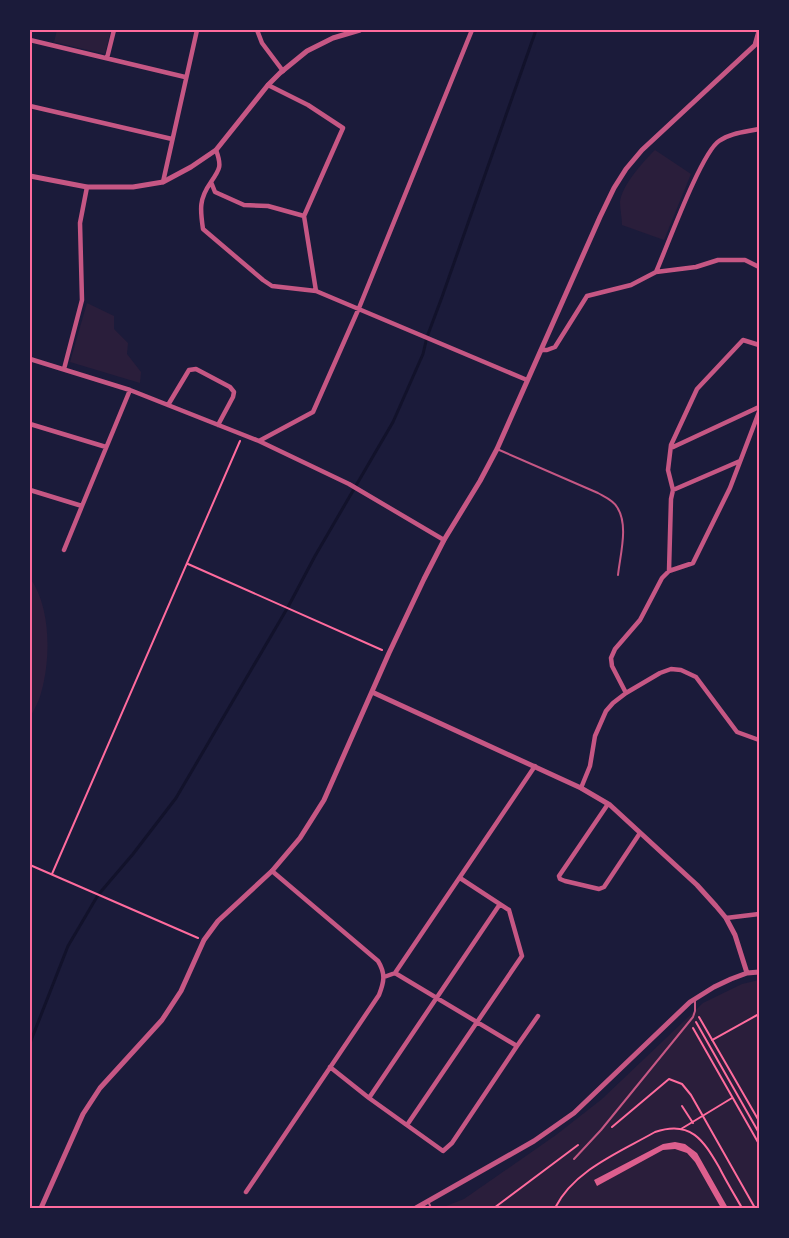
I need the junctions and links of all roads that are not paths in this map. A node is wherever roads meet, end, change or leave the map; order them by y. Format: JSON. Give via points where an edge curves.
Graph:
{"nodes":[{"id":1,"x":114,"y":30,"type":"edge"},
{"id":2,"x":197,"y":30,"type":"edge"},
{"id":3,"x":258,"y":30,"type":"edge"},
{"id":4,"x":360,"y":30,"type":"edge"},
{"id":5,"x":472,"y":30,"type":"edge"},
{"id":6,"x":759,"y":30,"type":"edge"},
{"id":7,"x":30,"y":40,"type":"edge"},
{"id":8,"x":107,"y":58,"type":"junction"},
{"id":9,"x":283,"y":71,"type":"junction"},
{"id":10,"x":185,"y":77,"type":"junction"},
{"id":11,"x":268,"y":85,"type":"junction"},
{"id":12,"x":30,"y":106,"type":"edge"},
{"id":13,"x":759,"y":129,"type":"edge"},
{"id":14,"x":172,"y":139,"type":"junction"},
{"id":15,"x":216,"y":150,"type":"junction"},
{"id":16,"x":30,"y":176,"type":"edge"},
{"id":17,"x":163,"y":182,"type":"junction"},
{"id":18,"x":211,"y":182,"type":"junction"},
{"id":19,"x":87,"y":187,"type":"junction"},
{"id":20,"x":304,"y":216,"type":"junction"},
{"id":21,"x":759,"y":267,"type":"edge"},
{"id":22,"x":656,"y":272,"type":"junction"},
{"id":23,"x":316,"y":291,"type":"junction"},
{"id":24,"x":359,"y":308,"type":"junction"},
{"id":25,"x":759,"y":346,"type":"edge"},
{"id":26,"x":541,"y":350,"type":"junction"},
{"id":27,"x":30,"y":359,"type":"edge"},
{"id":28,"x":64,"y":369,"type":"junction"},
{"id":29,"x":527,"y":380,"type":"junction"},
{"id":30,"x":130,"y":390,"type":"junction"},
{"id":31,"x":168,"y":405,"type":"junction"},
{"id":32,"x":759,"y":407,"type":"edge"},
{"id":33,"x":759,"y":412,"type":"edge"},
{"id":34,"x":30,"y":424,"type":"edge"},
{"id":35,"x":218,"y":425,"type":"junction"},
{"id":36,"x":259,"y":441,"type":"junction"},
{"id":37,"x":106,"y":447,"type":"junction"},
{"id":38,"x":671,"y":448,"type":"junction"},
{"id":39,"x":497,"y":450,"type":"junction"},
{"id":40,"x":740,"y":461,"type":"junction"},
{"id":41,"x":30,"y":490,"type":"edge"},
{"id":42,"x":673,"y":490,"type":"junction"},
{"id":43,"x":82,"y":506,"type":"junction"},
{"id":44,"x":444,"y":540,"type":"junction"},
{"id":45,"x":64,"y":550,"type":"dead end"},
{"id":46,"x":669,"y":571,"type":"junction"},
{"id":47,"x":618,"y":575,"type":"dead end"},
{"id":48,"x":372,"y":692,"type":"junction"},
{"id":49,"x":626,"y":694,"type":"junction"},
{"id":50,"x":759,"y":740,"type":"edge"},
{"id":51,"x":535,"y":766,"type":"junction"},
{"id":52,"x":581,"y":788,"type":"junction"},
{"id":53,"x":608,"y":804,"type":"junction"},
{"id":54,"x":640,"y":833,"type":"junction"},
{"id":55,"x":272,"y":871,"type":"junction"},
{"id":56,"x":460,"y":878,"type":"junction"},
{"id":57,"x":500,"y":904,"type":"junction"},
{"id":58,"x":759,"y":914,"type":"edge"},
{"id":59,"x":726,"y":918,"type":"junction"},
{"id":60,"x":759,"y":972,"type":"edge"},
{"id":61,"x":396,"y":973,"type":"junction"},
{"id":62,"x":748,"y":973,"type":"junction"},
{"id":63,"x":384,"y":978,"type":"junction"},
{"id":64,"x":438,"y":998,"type":"junction"},
{"id":65,"x":695,"y":998,"type":"junction"},
{"id":66,"x":538,"y":1016,"type":"dead end"},
{"id":67,"x":478,"y":1022,"type":"junction"},
{"id":68,"x":517,"y":1046,"type":"junction"},
{"id":69,"x":330,"y":1067,"type":"junction"},
{"id":70,"x":369,"y":1098,"type":"junction"},
{"id":71,"x":407,"y":1125,"type":"junction"},
{"id":72,"x":574,"y":1159,"type":"dead end"},
{"id":73,"x":246,"y":1192,"type":"dead end"},
{"id":74,"x":428,"y":1201,"type":"junction"},
{"id":75,"x":41,"y":1208,"type":"edge"},
{"id":76,"x":416,"y":1208,"type":"edge"},
{"id":77,"x":432,"y":1208,"type":"edge"}],
"edges":[{"from":1,"to":8,"type":"street"},
{"from":2,"to":10,"type":"street"},
{"from":3,"to":9,"type":"street","via":[[262,43]]},
{"from":4,"to":9,"type":"street","via":[[333,38],[307,51]]},
{"from":5,"to":24,"type":"street"},
{"from":6,"to":26,"type":"street","via":[[755,45],[642,150],[626,169],[600,217]]},
{"from":7,"to":8,"type":"street"},
{"from":8,"to":10,"type":"street"},
{"from":9,"to":11,"type":"street"},
{"from":10,"to":14,"type":"street"},
{"from":11,"to":15,"type":"street"},
{"from":11,"to":20,"type":"street","via":[[344,128]]},
{"from":12,"to":14,"type":"street"},
{"from":13,"to":22,"type":"street","via":[[729,135],[712,147]]},
{"from":14,"to":17,"type":"street"},
{"from":15,"to":17,"type":"street"},
{"from":15,"to":18,"type":"street","via":[[221,162]]},
{"from":16,"to":19,"type":"street"},
{"from":17,"to":19,"type":"street","via":[[133,187]]},
{"from":18,"to":20,"type":"street","via":[[215,192],[244,205],[268,206]]},
{"from":18,"to":23,"type":"street","via":[[203,192],[200,209],[203,229],[272,286]]},
{"from":19,"to":28,"type":"street","via":[[80,223],[82,300]]},
{"from":20,"to":23,"type":"street"},
{"from":21,"to":22,"type":"street","via":[[745,260],[718,260],[696,267]]},
{"from":22,"to":26,"type":"street","via":[[631,285],[587,296],[555,346]]},
{"from":23,"to":24,"type":"street"},
{"from":24,"to":29,"type":"street"},
{"from":24,"to":36,"type":"street","via":[[313,412]]},
{"from":25,"to":38,"type":"street","via":[[743,340],[697,388]]},
{"from":26,"to":29,"type":"street"},
{"from":27,"to":28,"type":"street"},
{"from":28,"to":30,"type":"street"},
{"from":29,"to":39,"type":"street"},
{"from":30,"to":31,"type":"street"},
{"from":30,"to":37,"type":"street"},
{"from":31,"to":35,"type":"street"},
{"from":31,"to":35,"type":"street","via":[[189,370],[196,369],[234,392]]},
{"from":32,"to":38,"type":"street"},
{"from":33,"to":40,"type":"street"},
{"from":34,"to":37,"type":"street"},
{"from":35,"to":36,"type":"street"},
{"from":36,"to":44,"type":"street","via":[[349,484]]},
{"from":37,"to":43,"type":"street"},
{"from":38,"to":42,"type":"street","via":[[668,470]]},
{"from":39,"to":44,"type":"street"},
{"from":39,"to":47,"type":"lane","via":[[598,493],[617,507],[623,519]]},
{"from":40,"to":42,"type":"street"},
{"from":40,"to":46,"type":"street","via":[[693,563]]},
{"from":41,"to":43,"type":"street"},
{"from":42,"to":46,"type":"street","via":[[670,499]]},
{"from":43,"to":45,"type":"street"},
{"from":44,"to":48,"type":"street"},
{"from":46,"to":49,"type":"street","via":[[640,620],[611,658]]},
{"from":48,"to":51,"type":"street"},
{"from":48,"to":55,"type":"street","via":[[324,800],[300,838]]},
{"from":49,"to":50,"type":"street","via":[[660,673],[681,670],[696,677],[737,732]]},
{"from":49,"to":52,"type":"street","via":[[610,707],[599,725],[590,766]]},
{"from":51,"to":52,"type":"street"},
{"from":51,"to":56,"type":"street"},
{"from":52,"to":53,"type":"street"},
{"from":53,"to":54,"type":"street"},
{"from":53,"to":54,"type":"street","via":[[560,879],[599,890]]},
{"from":54,"to":59,"type":"street","via":[[697,885]]},
{"from":55,"to":63,"type":"street","via":[[378,962]]},
{"from":55,"to":75,"type":"street","via":[[218,921],[204,940],[181,991],[162,1020],[100,1088],[83,1114]]},
{"from":56,"to":57,"type":"street"},
{"from":56,"to":61,"type":"street"},
{"from":57,"to":64,"type":"street"},
{"from":57,"to":67,"type":"street","via":[[509,910],[522,956]]},
{"from":58,"to":59,"type":"street"},
{"from":59,"to":62,"type":"street"},
{"from":60,"to":62,"type":"street"},
{"from":61,"to":63,"type":"street"},
{"from":61,"to":64,"type":"street"},
{"from":62,"to":65,"type":"street"},
{"from":63,"to":69,"type":"street","via":[[379,995]]},
{"from":64,"to":67,"type":"street"},
{"from":64,"to":70,"type":"street"},
{"from":65,"to":72,"type":"lane","via":[[695,1011],[689,1021]]},
{"from":65,"to":74,"type":"street","via":[[574,1113],[534,1141]]},
{"from":66,"to":68,"type":"street"},
{"from":67,"to":68,"type":"street"},
{"from":67,"to":71,"type":"street"},
{"from":68,"to":71,"type":"street","via":[[452,1143],[443,1151]]},
{"from":69,"to":70,"type":"street"},
{"from":69,"to":73,"type":"street"},
{"from":70,"to":71,"type":"street"},
{"from":74,"to":76,"type":"street"},
{"from":74,"to":77,"type":"lane"}]}
